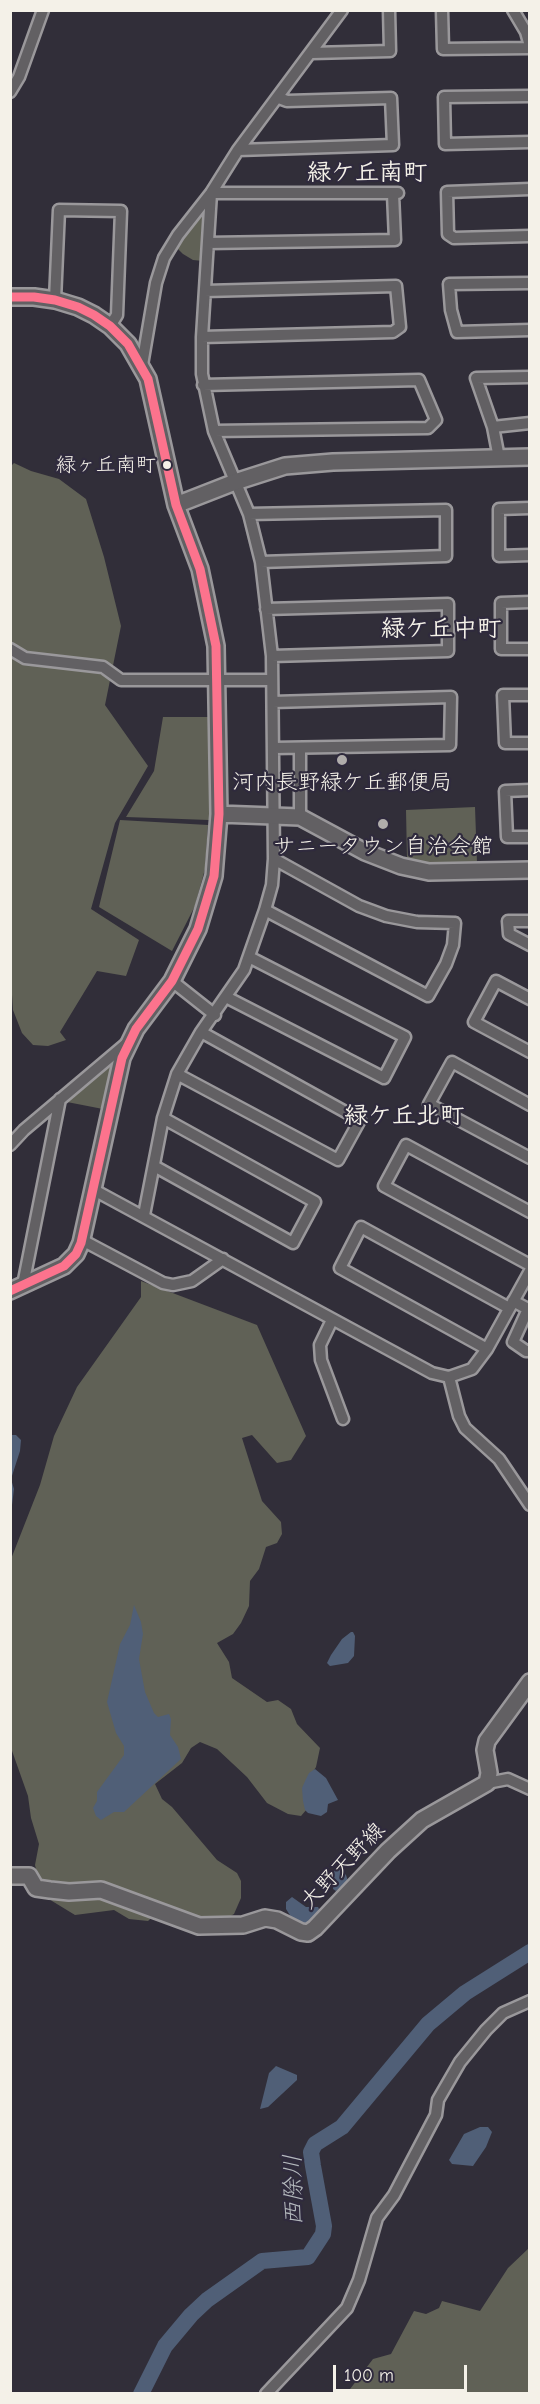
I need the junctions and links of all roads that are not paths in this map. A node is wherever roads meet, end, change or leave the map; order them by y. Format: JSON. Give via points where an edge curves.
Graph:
{"nodes":[{"id":1,"x":43,"y":10,"type":"edge"},
{"id":2,"x":342,"y":10,"type":"edge"},
{"id":3,"x":389,"y":10,"type":"edge"},
{"id":4,"x":442,"y":10,"type":"edge"},
{"id":5,"x":513,"y":10,"type":"edge"},
{"id":6,"x":530,"y":47,"type":"edge"},
{"id":7,"x":312,"y":53,"type":"junction"},
{"id":8,"x":10,"y":92,"type":"edge"},
{"id":9,"x":530,"y":96,"type":"edge"},
{"id":10,"x":279,"y":98,"type":"junction"},
{"id":11,"x":530,"y":142,"type":"edge"},
{"id":12,"x":238,"y":150,"type":"junction"},
{"id":13,"x":530,"y":189,"type":"edge"},
{"id":14,"x":211,"y":193,"type":"junction"},
{"id":15,"x":530,"y":236,"type":"edge"},
{"id":16,"x":208,"y":243,"type":"junction"},
{"id":17,"x":530,"y":283,"type":"edge"},
{"id":18,"x":205,"y":291,"type":"junction"},
{"id":19,"x":10,"y":297,"type":"edge"},
{"id":20,"x":55,"y":300,"type":"junction"},
{"id":21,"x":110,"y":326,"type":"junction"},
{"id":22,"x":530,"y":330,"type":"edge"},
{"id":23,"x":201,"y":337,"type":"junction"},
{"id":24,"x":142,"y":365,"type":"junction"},
{"id":25,"x":530,"y":377,"type":"edge"},
{"id":26,"x":203,"y":385,"type":"junction"},
{"id":27,"x":530,"y":423,"type":"edge"},
{"id":28,"x":494,"y":427,"type":"junction"},
{"id":29,"x":214,"y":431,"type":"junction"},
{"id":30,"x":530,"y":457,"type":"edge"},
{"id":31,"x":499,"y":458,"type":"junction"},
{"id":32,"x":234,"y":482,"type":"junction"},
{"id":33,"x":176,"y":505,"type":"junction"},
{"id":34,"x":530,"y":508,"type":"edge"},
{"id":35,"x":249,"y":514,"type":"junction"},
{"id":36,"x":530,"y":555,"type":"edge"},
{"id":37,"x":261,"y":562,"type":"junction"},
{"id":38,"x":530,"y":602,"type":"edge"},
{"id":39,"x":266,"y":609,"type":"junction"},
{"id":40,"x":10,"y":649,"type":"edge"},
{"id":41,"x":530,"y":649,"type":"edge"},
{"id":42,"x":272,"y":656,"type":"junction"},
{"id":43,"x":272,"y":680,"type":"junction"},
{"id":44,"x":217,"y":681,"type":"junction"},
{"id":45,"x":530,"y":694,"type":"edge"},
{"id":46,"x":273,"y":702,"type":"junction"},
{"id":47,"x":530,"y":742,"type":"edge"},
{"id":48,"x":274,"y":748,"type":"junction"},
{"id":49,"x":300,"y":748,"type":"junction"},
{"id":50,"x":530,"y":790,"type":"edge"},
{"id":51,"x":219,"y":814,"type":"junction"},
{"id":52,"x":274,"y":815,"type":"junction"},
{"id":53,"x":300,"y":817,"type":"junction"},
{"id":54,"x":530,"y":837,"type":"edge"},
{"id":55,"x":274,"y":859,"type":"junction"},
{"id":56,"x":530,"y":870,"type":"edge"},
{"id":57,"x":266,"y":910,"type":"junction"},
{"id":58,"x":530,"y":921,"type":"edge"},
{"id":59,"x":530,"y":945,"type":"edge"},
{"id":60,"x":249,"y":957,"type":"junction"},
{"id":61,"x":172,"y":981,"type":"junction"},
{"id":62,"x":226,"y":997,"type":"junction"},
{"id":63,"x":530,"y":999,"type":"edge"},
{"id":64,"x":214,"y":1015,"type":"junction"},
{"id":65,"x":201,"y":1032,"type":"junction"},
{"id":66,"x":129,"y":1041,"type":"junction"},
{"id":67,"x":530,"y":1052,"type":"edge"},
{"id":68,"x":177,"y":1074,"type":"junction"},
{"id":69,"x":60,"y":1099,"type":"junction"},
{"id":70,"x":530,"y":1105,"type":"edge"},
{"id":71,"x":163,"y":1118,"type":"junction"},
{"id":72,"x":10,"y":1145,"type":"edge"},
{"id":73,"x":530,"y":1158,"type":"edge"},
{"id":74,"x":154,"y":1166,"type":"junction"},
{"id":75,"x":94,"y":1190,"type":"junction"},
{"id":76,"x":530,"y":1212,"type":"edge"},
{"id":77,"x":144,"y":1215,"type":"junction"},
{"id":78,"x":82,"y":1240,"type":"junction"},
{"id":79,"x":223,"y":1260,"type":"junction"},
{"id":80,"x":530,"y":1265,"type":"edge"},
{"id":81,"x":530,"y":1271,"type":"edge"},
{"id":82,"x":17,"y":1288,"type":"edge"},
{"id":83,"x":511,"y":1305,"type":"junction"},
{"id":84,"x":332,"y":1320,"type":"junction"},
{"id":85,"x":487,"y":1349,"type":"junction"},
{"id":86,"x":530,"y":1352,"type":"edge"},
{"id":87,"x":449,"y":1377,"type":"junction"},
{"id":88,"x":343,"y":1419,"type":"dead end"},
{"id":89,"x":530,"y":1505,"type":"edge"},
{"id":90,"x":530,"y":1682,"type":"edge"},
{"id":91,"x":487,"y":1783,"type":"junction"},
{"id":92,"x":530,"y":1789,"type":"edge"},
{"id":93,"x":10,"y":1876,"type":"edge"},
{"id":94,"x":530,"y":2001,"type":"edge"},
{"id":95,"x":266,"y":2394,"type":"edge"}],
"edges":[{"from":1,"to":8,"type":"street"},
{"from":2,"to":7,"type":"street"},
{"from":3,"to":7,"type":"street","via":[[390,51]]},
{"from":4,"to":6,"type":"street","via":[[443,49]]},
{"from":5,"to":6,"type":"street"},
{"from":7,"to":10,"type":"street"},
{"from":9,"to":11,"type":"street","via":[[444,97],[445,144]]},
{"from":10,"to":12,"type":"street"},
{"from":10,"to":12,"type":"street","via":[[391,98],[393,145]]},
{"from":12,"to":14,"type":"street"},
{"from":13,"to":15,"type":"street","via":[[447,192],[448,234],[454,238]]},
{"from":14,"to":16,"type":"street"},
{"from":14,"to":16,"type":"street","via":[[396,193],[395,240]]},
{"from":14,"to":24,"type":"street","via":[[164,258],[153,293]]},
{"from":16,"to":18,"type":"street"},
{"from":17,"to":22,"type":"street","via":[[449,284],[457,332]]},
{"from":18,"to":23,"type":"street"},
{"from":18,"to":23,"type":"street","via":[[396,285],[400,327],[393,332]]},
{"from":19,"to":20,"type":"street"},
{"from":20,"to":21,"type":"street","via":[[78,307]]},
{"from":20,"to":21,"type":"street","via":[[59,210],[121,211],[117,315]]},
{"from":21,"to":24,"type":"street"},
{"from":23,"to":26,"type":"street"},
{"from":24,"to":33,"type":"street","via":[[152,392]]},
{"from":25,"to":28,"type":"street","via":[[476,378]]},
{"from":26,"to":29,"type":"street"},
{"from":26,"to":29,"type":"street","via":[[419,380],[436,420],[428,428]]},
{"from":27,"to":28,"type":"street"},
{"from":28,"to":31,"type":"street"},
{"from":29,"to":32,"type":"street"},
{"from":30,"to":31,"type":"street"},
{"from":31,"to":32,"type":"street","via":[[285,466]]},
{"from":32,"to":33,"type":"street"},
{"from":32,"to":35,"type":"street"},
{"from":33,"to":44,"type":"street","via":[[207,597],[216,646]]},
{"from":34,"to":36,"type":"street","via":[[499,509],[499,556]]},
{"from":35,"to":37,"type":"street"},
{"from":35,"to":37,"type":"street","via":[[446,510],[446,556]]},
{"from":37,"to":39,"type":"street"},
{"from":38,"to":41,"type":"street","via":[[501,603],[501,649]]},
{"from":39,"to":42,"type":"street"},
{"from":39,"to":42,"type":"street","via":[[448,604],[448,651]]},
{"from":40,"to":44,"type":"street","via":[[25,658],[103,667],[121,680]]},
{"from":42,"to":43,"type":"street"},
{"from":43,"to":44,"type":"street"},
{"from":43,"to":46,"type":"street"},
{"from":44,"to":51,"type":"street"},
{"from":45,"to":47,"type":"street","via":[[504,695],[505,743]]},
{"from":46,"to":48,"type":"street"},
{"from":46,"to":49,"type":"street","via":[[451,697],[450,745]]},
{"from":48,"to":49,"type":"street"},
{"from":48,"to":52,"type":"street"},
{"from":49,"to":53,"type":"street"},
{"from":50,"to":54,"type":"street","via":[[506,791],[507,837]]},
{"from":51,"to":52,"type":"street"},
{"from":51,"to":61,"type":"street","via":[[214,876],[198,929]]},
{"from":52,"to":53,"type":"street"},
{"from":52,"to":55,"type":"street"},
{"from":53,"to":56,"type":"street","via":[[365,852],[419,870]]},
{"from":55,"to":57,"type":"street"},
{"from":55,"to":57,"type":"street","via":[[359,906],[386,916],[455,923],[453,945],[428,996]]},
{"from":57,"to":60,"type":"street"},
{"from":58,"to":59,"type":"street","via":[[508,921],[509,934]]},
{"from":60,"to":62,"type":"street"},
{"from":60,"to":62,"type":"street","via":[[405,1037],[384,1078]]},
{"from":61,"to":64,"type":"street"},
{"from":61,"to":66,"type":"street"},
{"from":62,"to":64,"type":"street"},
{"from":63,"to":67,"type":"street","via":[[496,981],[474,1022]]},
{"from":64,"to":65,"type":"street"},
{"from":65,"to":68,"type":"street"},
{"from":65,"to":68,"type":"street","via":[[360,1120],[338,1160]]},
{"from":66,"to":69,"type":"street"},
{"from":66,"to":75,"type":"street","via":[[116,1081]]},
{"from":68,"to":71,"type":"street"},
{"from":69,"to":72,"type":"street"},
{"from":69,"to":82,"type":"street"},
{"from":70,"to":73,"type":"street","via":[[452,1062],[429,1104]]},
{"from":71,"to":74,"type":"street"},
{"from":71,"to":74,"type":"street","via":[[315,1202],[293,1243]]},
{"from":74,"to":77,"type":"street"},
{"from":75,"to":77,"type":"street"},
{"from":75,"to":78,"type":"street"},
{"from":76,"to":80,"type":"street","via":[[406,1145],[384,1186]]},
{"from":77,"to":79,"type":"street"},
{"from":78,"to":79,"type":"street","via":[[173,1285],[192,1281]]},
{"from":78,"to":82,"type":"street","via":[[76,1254],[64,1266]]},
{"from":79,"to":84,"type":"street"},
{"from":81,"to":83,"type":"street"},
{"from":83,"to":85,"type":"street"},
{"from":83,"to":85,"type":"street","via":[[361,1227],[340,1268]]},
{"from":83,"to":86,"type":"street","via":[[528,1309],[513,1342]]},
{"from":84,"to":87,"type":"street","via":[[432,1373]]},
{"from":84,"to":88,"type":"street","via":[[320,1345],[321,1360]]},
{"from":85,"to":87,"type":"street","via":[[472,1369]]},
{"from":87,"to":89,"type":"street","via":[[465,1428],[499,1459]]},
{"from":90,"to":91,"type":"street","via":[[487,1741]]},
{"from":91,"to":92,"type":"street","via":[[508,1779]]},
{"from":91,"to":93,"type":"street","name":"大野天野線","via":[[422,1820],[308,1933],[265,1918],[243,1925],[199,1926],[101,1890],[36,1888],[29,1876]]},
{"from":94,"to":95,"type":"street","via":[[503,2013],[460,2062],[400,2184],[377,2218],[347,2308]]}]}
